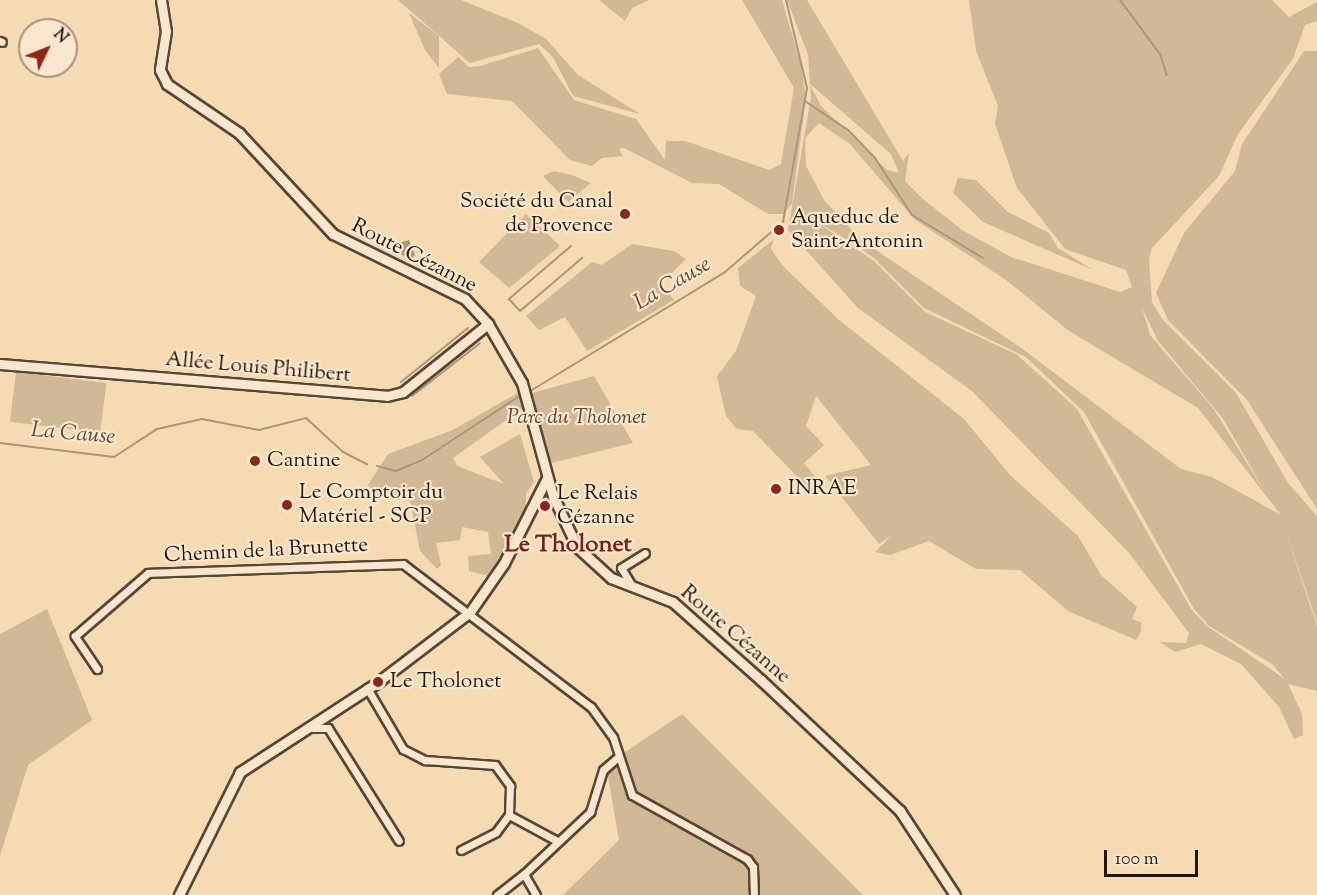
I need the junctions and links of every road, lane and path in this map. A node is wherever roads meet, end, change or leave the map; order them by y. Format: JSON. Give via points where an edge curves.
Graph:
{"nodes":[{"id":1,"x":161,"y":0,"type":"edge"},
{"id":2,"x":488,"y":324,"type":"junction"},
{"id":3,"x":0,"y":364,"type":"edge"},
{"id":4,"x":547,"y":478,"type":"junction"},
{"id":5,"x":645,"y":553,"type":"dead end"},
{"id":6,"x":632,"y":586,"type":"junction"},
{"id":7,"x":470,"y":612,"type":"junction"},
{"id":8,"x":97,"y":669,"type":"dead end"},
{"id":9,"x":367,"y":688,"type":"junction"},
{"id":10,"x":301,"y":729,"type":"junction"},
{"id":11,"x":618,"y":757,"type":"junction"},
{"id":12,"x":509,"y":815,"type":"junction"},
{"id":13,"x":399,"y":841,"type":"dead end"},
{"id":14,"x":557,"y":841,"type":"junction"},
{"id":15,"x":461,"y":850,"type":"dead end"},
{"id":16,"x":524,"y":874,"type":"junction"},
{"id":17,"x":179,"y":895,"type":"edge"},
{"id":18,"x":497,"y":895,"type":"edge"},
{"id":19,"x":536,"y":895,"type":"edge"},
{"id":20,"x":754,"y":895,"type":"edge"},
{"id":21,"x":955,"y":895,"type":"edge"}],
"edges":[{"from":1,"to":2,"type":"street","name":"Route Cézanne","via":[[166,31],[160,70],[166,84],[245,138],[327,229],[465,299]]},
{"from":2,"to":3,"type":"street","name":"Allée Louis Philibert","via":[[403,392],[387,396]]},
{"from":2,"to":4,"type":"street","name":"Route Cézanne","via":[[526,391]]},
{"from":4,"to":6,"type":"street","name":"Route Cézanne","via":[[573,543],[605,574]]},
{"from":4,"to":7,"type":"street","via":[[501,569]]},
{"from":5,"to":6,"type":"street","via":[[621,568]]},
{"from":6,"to":21,"type":"street","name":"Route Cézanne","via":[[678,605],[885,794]]},
{"from":7,"to":8,"type":"street","name":"Chemin de la Brunette","via":[[396,562],[148,573],[75,636]]},
{"from":7,"to":9,"type":"street"},
{"from":7,"to":11,"type":"street","via":[[591,707],[610,730]]},
{"from":9,"to":10,"type":"street"},
{"from":9,"to":12,"type":"street","via":[[412,756],[483,760],[500,768],[510,786]]},
{"from":10,"to":13,"type":"street","via":[[328,728]]},
{"from":10,"to":17,"type":"street","via":[[252,762],[228,787]]},
{"from":11,"to":14,"type":"street","via":[[603,770],[593,807]]},
{"from":11,"to":20,"type":"street","via":[[637,801],[750,862]]},
{"from":12,"to":14,"type":"street"},
{"from":12,"to":15,"type":"street","via":[[496,832]]},
{"from":14,"to":16,"type":"street"},
{"from":16,"to":18,"type":"street"},
{"from":16,"to":19,"type":"street"}]}
